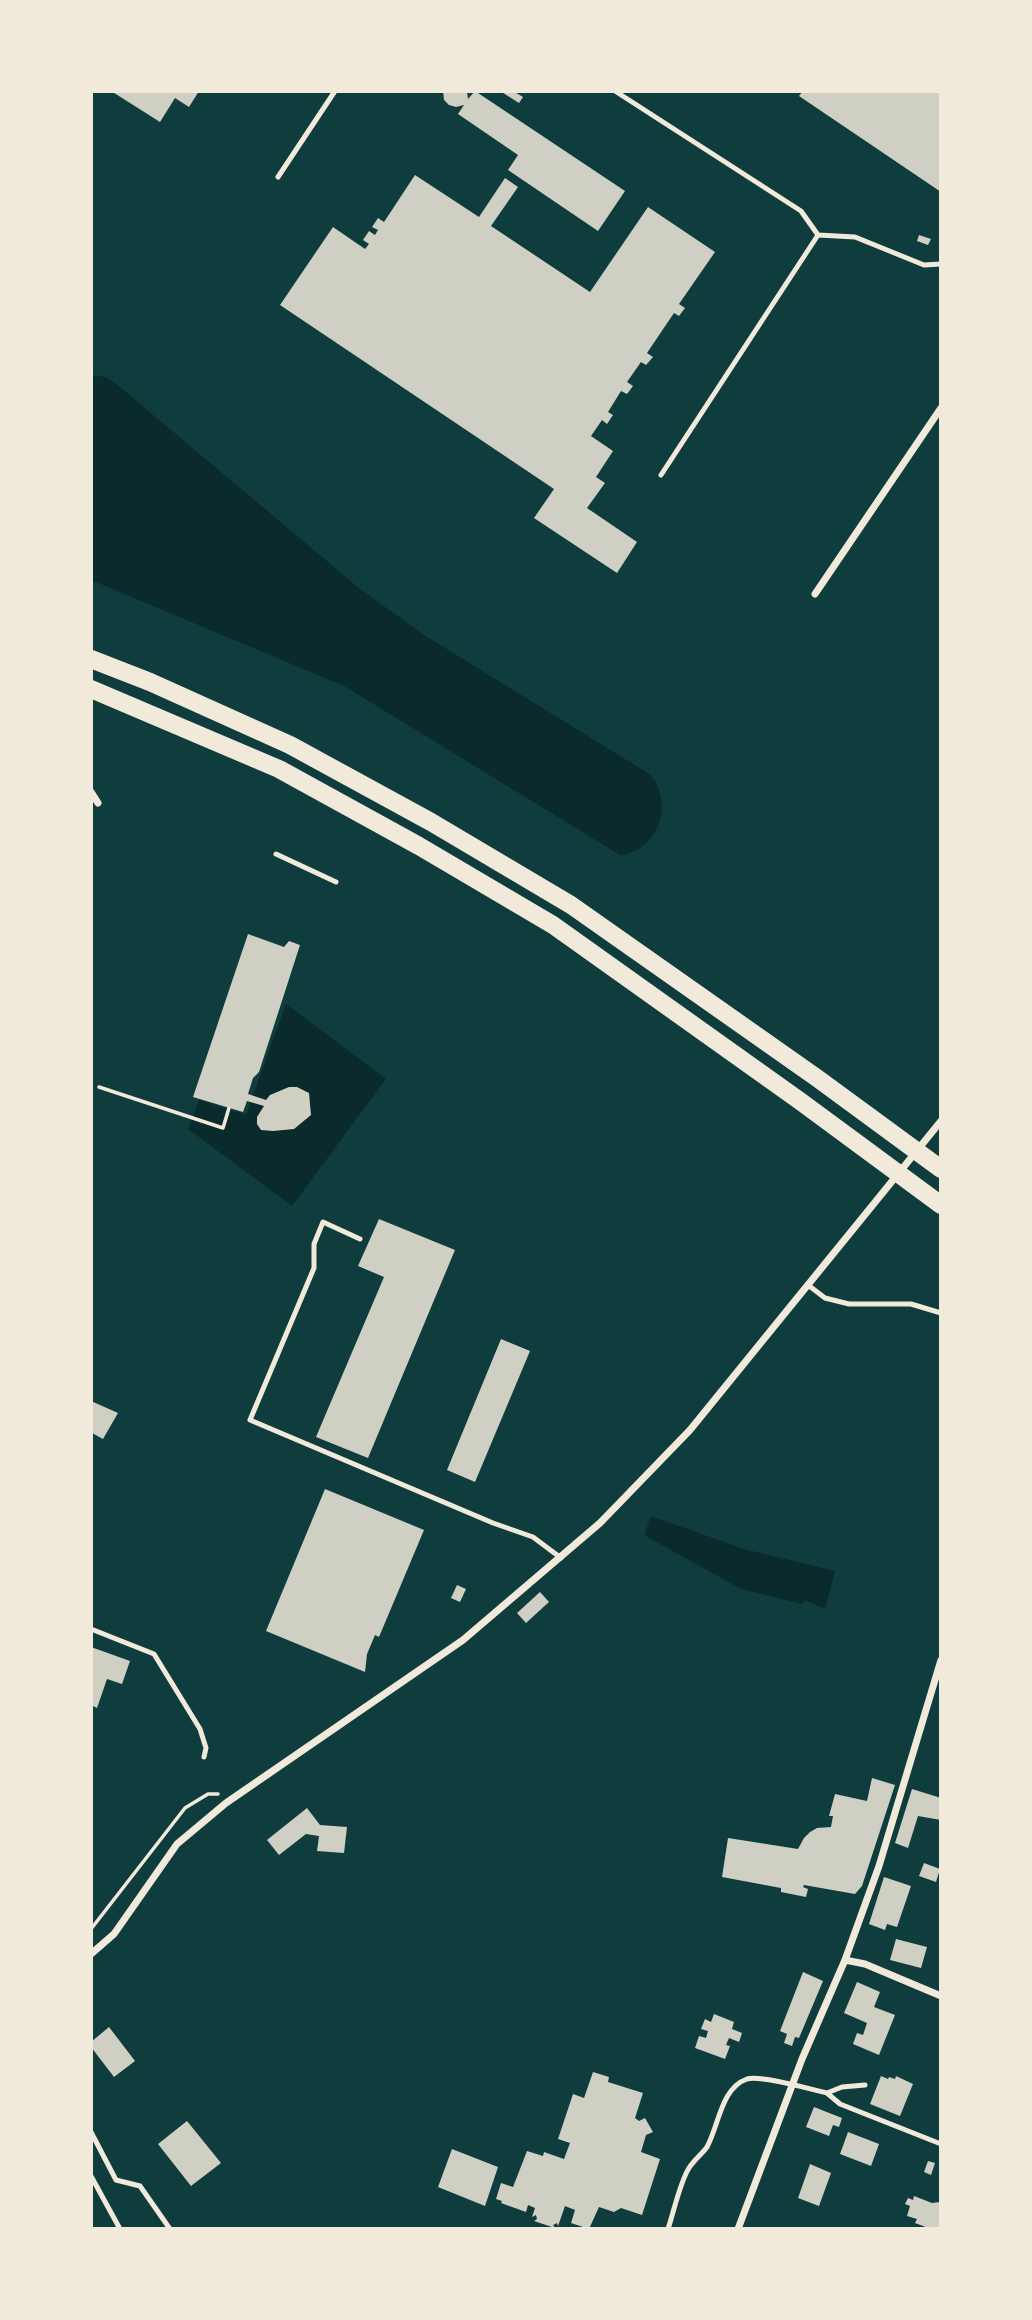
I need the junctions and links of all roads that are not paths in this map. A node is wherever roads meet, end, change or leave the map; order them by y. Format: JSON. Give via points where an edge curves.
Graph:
{"nodes":[{"id":1,"x":335,"y":91,"type":"edge"},
{"id":2,"x":615,"y":91,"type":"edge"},
{"id":3,"x":278,"y":177,"type":"dead end"},
{"id":4,"x":818,"y":235,"type":"junction"},
{"id":5,"x":941,"y":264,"type":"edge"},
{"id":6,"x":941,"y":408,"type":"edge"},
{"id":7,"x":661,"y":475,"type":"dead end"},
{"id":8,"x":815,"y":594,"type":"dead end"},
{"id":9,"x":91,"y":659,"type":"edge"},
{"id":10,"x":91,"y":689,"type":"edge"},
{"id":11,"x":91,"y":792,"type":"edge"},
{"id":12,"x":98,"y":803,"type":"dead end"},
{"id":13,"x":276,"y":854,"type":"dead end"},
{"id":14,"x":336,"y":882,"type":"dead end"},
{"id":15,"x":941,"y":1121,"type":"edge"},
{"id":16,"x":941,"y":1170,"type":"edge"},
{"id":17,"x":941,"y":1205,"type":"edge"},
{"id":18,"x":360,"y":1238,"type":"dead end"},
{"id":19,"x":808,"y":1285,"type":"junction"},
{"id":20,"x":941,"y":1313,"type":"edge"},
{"id":21,"x":561,"y":1558,"type":"junction"},
{"id":22,"x":91,"y":1629,"type":"edge"},
{"id":23,"x":941,"y":1660,"type":"edge"},
{"id":24,"x":204,"y":1757,"type":"dead end"},
{"id":25,"x":91,"y":1954,"type":"edge"},
{"id":26,"x":845,"y":1960,"type":"junction"},
{"id":27,"x":941,"y":1996,"type":"edge"},
{"id":28,"x":865,"y":2085,"type":"dead end"},
{"id":29,"x":792,"y":2086,"type":"junction"},
{"id":30,"x":827,"y":2092,"type":"junction"},
{"id":31,"x":91,"y":2132,"type":"edge"},
{"id":32,"x":941,"y":2144,"type":"edge"},
{"id":33,"x":91,"y":2176,"type":"edge"},
{"id":34,"x":120,"y":2229,"type":"edge"},
{"id":35,"x":170,"y":2229,"type":"edge"},
{"id":36,"x":668,"y":2229,"type":"edge"},
{"id":37,"x":738,"y":2229,"type":"edge"}],
"edges":[{"from":1,"to":3,"type":"lane"},
{"from":2,"to":4,"type":"lane","via":[[801,211]]},
{"from":4,"to":5,"type":"lane","via":[[855,237],[924,265]]},
{"from":4,"to":7,"type":"lane"},
{"from":6,"to":8,"type":"street"},
{"from":9,"to":16,"type":"highway","via":[[290,746],[432,822],[571,905]]},
{"from":10,"to":17,"type":"highway","via":[[279,769],[553,925]]},
{"from":11,"to":12,"type":"street"},
{"from":13,"to":14,"type":"lane"},
{"from":15,"to":19,"type":"street"},
{"from":18,"to":21,"type":"lane","via":[[323,1222],[314,1244],[314,1268],[250,1420],[533,1537]]},
{"from":19,"to":20,"type":"lane","via":[[825,1298],[849,1304],[911,1304]]},
{"from":19,"to":21,"type":"street","via":[[691,1430]]},
{"from":21,"to":25,"type":"street","via":[[453,1647],[226,1802],[177,1844],[114,1934]]},
{"from":22,"to":24,"type":"lane","via":[[153,1654],[201,1729]]},
{"from":23,"to":26,"type":"street","via":[[880,1866]]},
{"from":26,"to":27,"type":"street"},
{"from":26,"to":29,"type":"street"},
{"from":28,"to":30,"type":"lane"},
{"from":29,"to":30,"type":"lane"},
{"from":29,"to":36,"type":"lane","via":[[751,2078],[736,2084],[706,2147],[688,2169]]},
{"from":29,"to":37,"type":"street"},
{"from":30,"to":32,"type":"lane","via":[[839,2104]]},
{"from":31,"to":35,"type":"lane","via":[[116,2180],[140,2186]]},
{"from":33,"to":34,"type":"lane"}]}
